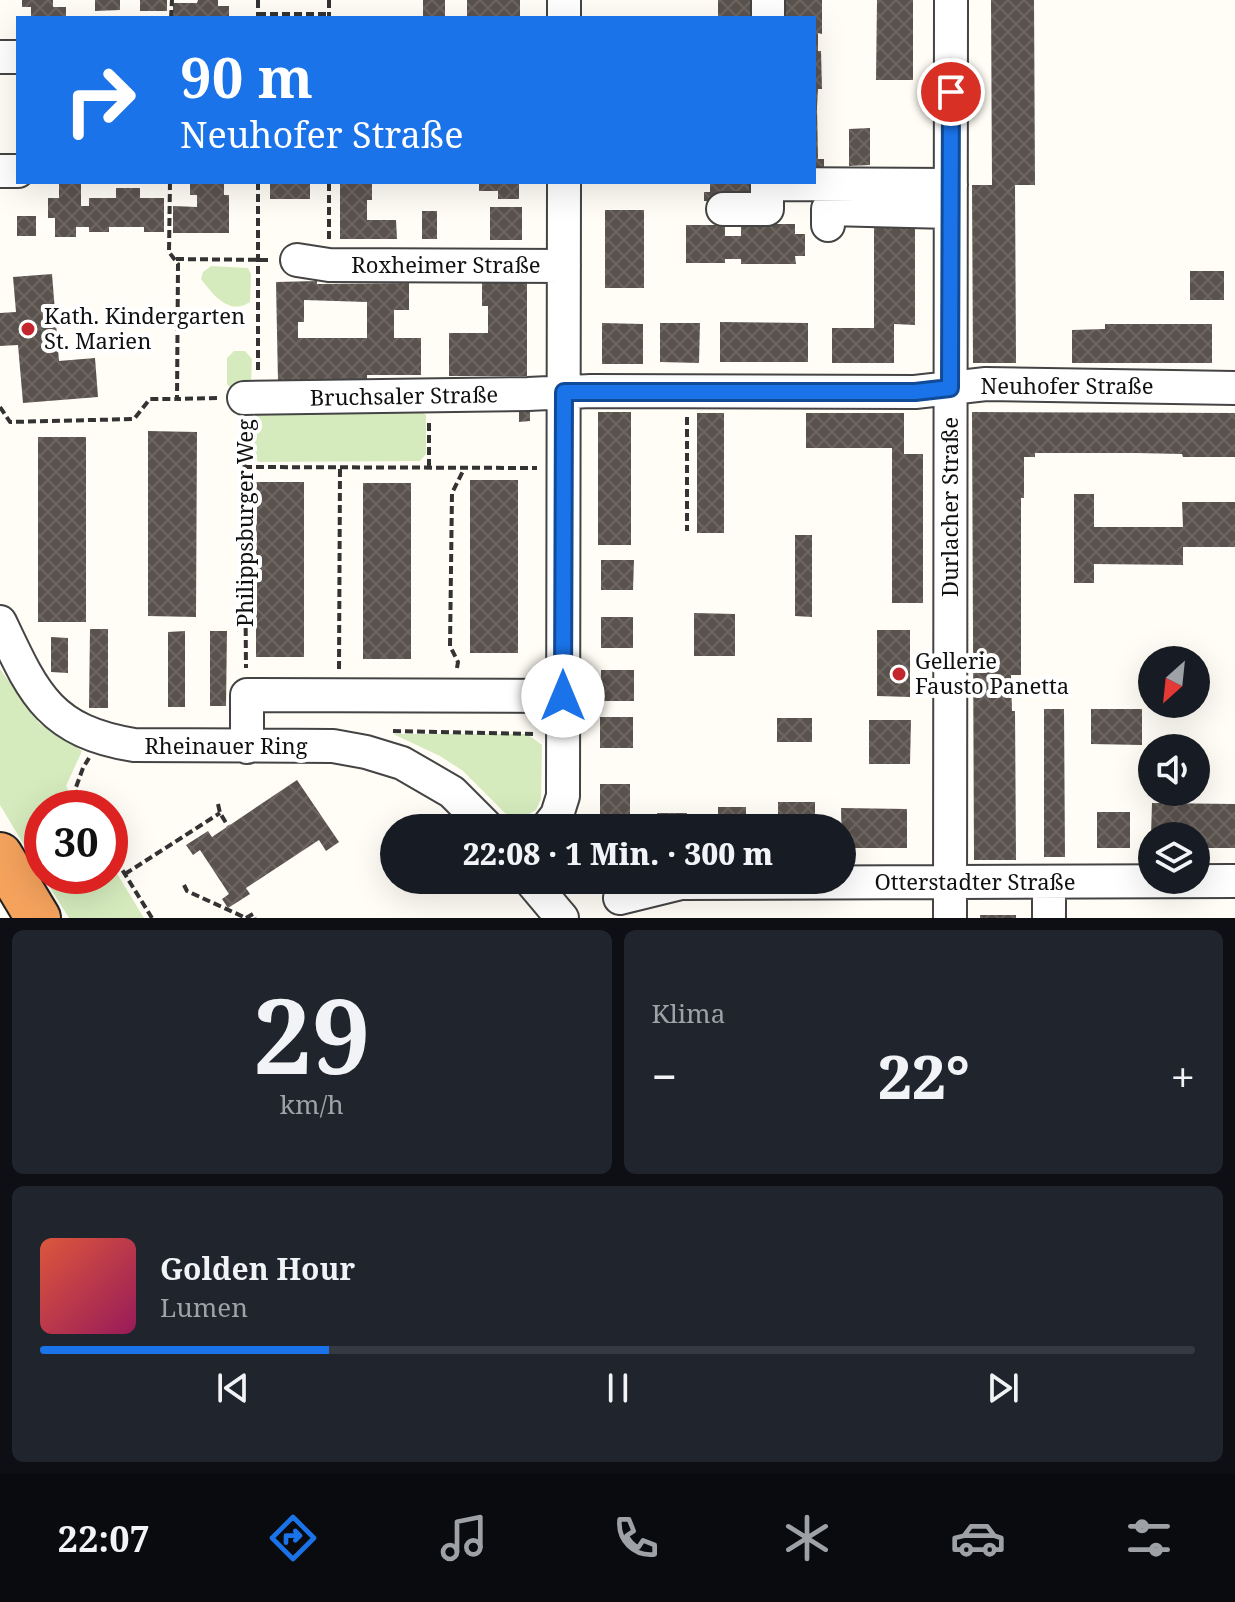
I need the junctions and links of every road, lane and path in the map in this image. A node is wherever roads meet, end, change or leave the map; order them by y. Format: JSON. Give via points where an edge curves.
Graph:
{"nodes":[{"id":1,"x":258,"y":0,"type":"edge"},
{"id":2,"x":329,"y":0,"type":"edge"},
{"id":3,"x":951,"y":0,"type":"edge"},
{"id":4,"x":258,"y":16,"type":"edge"},
{"id":5,"x":329,"y":16,"type":"edge"},
{"id":6,"x":170,"y":184,"type":"edge"},
{"id":7,"x":258,"y":184,"type":"edge"},
{"id":8,"x":329,"y":184,"type":"edge"},
{"id":9,"x":564,"y":184,"type":"edge"},
{"id":10,"x":767,"y":184,"type":"edge"},
{"id":11,"x":779,"y":184,"type":"edge"},
{"id":12,"x":950,"y":198,"type":"junction"},
{"id":13,"x":723,"y":209,"type":"dead end"},
{"id":14,"x":828,"y":225,"type":"dead end"},
{"id":15,"x":174,"y":259,"type":"junction"},
{"id":16,"x":257,"y":260,"type":"junction"},
{"id":17,"x":297,"y":260,"type":"dead end"},
{"id":18,"x":329,"y":265,"type":"junction"},
{"id":19,"x":564,"y":266,"type":"junction"},
{"id":20,"x":950,"y":388,"type":"junction"},
{"id":21,"x":1235,"y":388,"type":"edge"},
{"id":22,"x":687,"y":390,"type":"junction"},
{"id":23,"x":564,"y":392,"type":"junction"},
{"id":24,"x":430,"y":395,"type":"junction"},
{"id":25,"x":251,"y":398,"type":"junction"},
{"id":26,"x":177,"y":399,"type":"junction"},
{"id":27,"x":0,"y":407,"type":"edge"},
{"id":28,"x":429,"y":433,"type":"junction"},
{"id":29,"x":439,"y":434,"type":"dead end"},
{"id":30,"x":244,"y":467,"type":"junction"},
{"id":31,"x":340,"y":467,"type":"junction"},
{"id":32,"x":429,"y":467,"type":"junction"},
{"id":33,"x":465,"y":467,"type":"junction"},
{"id":34,"x":563,"y":468,"type":"junction"},
{"id":35,"x":687,"y":531,"type":"dead end"},
{"id":36,"x":0,"y":622,"type":"edge"},
{"id":37,"x":247,"y":695,"type":"junction"},
{"id":38,"x":339,"y":696,"type":"junction"},
{"id":39,"x":457,"y":696,"type":"junction"},
{"id":40,"x":563,"y":696,"type":"junction"},
{"id":41,"x":563,"y":734,"type":"junction"},
{"id":42,"x":102,"y":740,"type":"junction"},
{"id":43,"x":247,"y":747,"type":"junction"},
{"id":44,"x":366,"y":752,"type":"junction"},
{"id":45,"x":75,"y":790,"type":"edge"},
{"id":46,"x":218,"y":804,"type":"dead end"},
{"id":47,"x":220,"y":813,"type":"junction"},
{"id":48,"x":474,"y":814,"type":"edge"},
{"id":49,"x":557,"y":814,"type":"edge"},
{"id":50,"x":228,"y":826,"type":"dead end"},
{"id":51,"x":0,"y":855,"type":"edge"},
{"id":52,"x":128,"y":872,"type":"edge"},
{"id":53,"x":128,"y":879,"type":"edge"},
{"id":54,"x":1235,"y":881,"type":"edge"},
{"id":55,"x":950,"y":882,"type":"junction"},
{"id":56,"x":1049,"y":882,"type":"junction"},
{"id":57,"x":184,"y":885,"type":"dead end"},
{"id":58,"x":542,"y":894,"type":"edge"},
{"id":59,"x":620,"y":898,"type":"dead end"},
{"id":60,"x":38,"y":918,"type":"edge"},
{"id":61,"x":152,"y":918,"type":"edge"},
{"id":62,"x":246,"y":918,"type":"edge"},
{"id":63,"x":255,"y":918,"type":"edge"},
{"id":64,"x":562,"y":918,"type":"edge"},
{"id":65,"x":950,"y":918,"type":"edge"},
{"id":66,"x":1049,"y":918,"type":"edge"}],
"edges":[{"from":1,"to":4,"type":"path"},
{"from":2,"to":5,"type":"path"},
{"from":3,"to":12,"type":"street","name":"Durlacher Straße"},
{"from":4,"to":5,"type":"path"},
{"from":6,"to":15,"type":"path","via":[[169,252]]},
{"from":7,"to":16,"type":"path"},
{"from":8,"to":18,"type":"path","name":"Roxheimer Straße"},
{"from":9,"to":19,"type":"street"},
{"from":10,"to":13,"type":"street","via":[[767,209]]},
{"from":11,"to":12,"type":"street"},
{"from":12,"to":14,"type":"street","via":[[828,209]]},
{"from":12,"to":20,"type":"street","name":"Durlacher Straße"},
{"from":15,"to":16,"type":"path"},
{"from":15,"to":26,"type":"path"},
{"from":16,"to":25,"type":"path"},
{"from":17,"to":18,"type":"street","name":"Roxheimer Straße"},
{"from":18,"to":19,"type":"street","name":"Roxheimer Straße"},
{"from":19,"to":23,"type":"street"},
{"from":20,"to":21,"type":"street","name":"Neuhofer Straße"},
{"from":20,"to":22,"type":"street","name":"Neuhofer Straße"},
{"from":20,"to":55,"type":"street","name":"Durlacher Straße"},
{"from":22,"to":23,"type":"street","name":"Neuhofer Straße"},
{"from":22,"to":35,"type":"path"},
{"from":23,"to":24,"type":"street","name":"Bruchsaler Straße"},
{"from":23,"to":34,"type":"street"},
{"from":24,"to":25,"type":"street","name":"Bruchsaler Straße"},
{"from":24,"to":28,"type":"path"},
{"from":25,"to":26,"type":"path","name":"Philippsburger Weg"},
{"from":25,"to":30,"type":"path","name":"Philippsburger Weg"},
{"from":26,"to":27,"type":"path","name":"Philippsburger Weg","via":[[150,399],[134,419],[10,422]]},
{"from":28,"to":29,"type":"path"},
{"from":28,"to":32,"type":"path"},
{"from":30,"to":31,"type":"path"},
{"from":30,"to":37,"type":"path","name":"Philippsburger Weg"},
{"from":31,"to":32,"type":"path"},
{"from":31,"to":38,"type":"path"},
{"from":32,"to":33,"type":"path"},
{"from":33,"to":34,"type":"path"},
{"from":33,"to":39,"type":"path","via":[[452,493],[450,646],[458,662]]},
{"from":34,"to":40,"type":"street"},
{"from":36,"to":42,"type":"street","name":"Rheinauer Ring","via":[[37,694],[54,713]]},
{"from":37,"to":38,"type":"street"},
{"from":37,"to":43,"type":"street"},
{"from":38,"to":39,"type":"street"},
{"from":39,"to":40,"type":"street"},
{"from":40,"to":41,"type":"street"},
{"from":41,"to":44,"type":"path","via":[[383,731]]},
{"from":41,"to":49,"type":"street","via":[[563,796]]},
{"from":42,"to":43,"type":"street","name":"Rheinauer Ring"},
{"from":42,"to":45,"type":"path"},
{"from":43,"to":44,"type":"street","name":"Rheinauer Ring","via":[[333,746]]},
{"from":44,"to":48,"type":"street","name":"Rheinauer Ring","via":[[402,763],[452,792]]},
{"from":46,"to":47,"type":"path"},
{"from":47,"to":50,"type":"path"},
{"from":47,"to":52,"type":"path"},
{"from":51,"to":60,"type":"highway"},
{"from":53,"to":61,"type":"path"},
{"from":54,"to":56,"type":"street","name":"Otterstadter Straße"},
{"from":55,"to":56,"type":"street","name":"Otterstadter Straße"},
{"from":55,"to":59,"type":"street","name":"Otterstadter Straße","via":[[681,883]]},
{"from":55,"to":65,"type":"street","name":"Durlacher Straße"},
{"from":56,"to":66,"type":"street"},
{"from":57,"to":62,"type":"path"},
{"from":58,"to":64,"type":"street"},
{"from":62,"to":63,"type":"path"}]}
